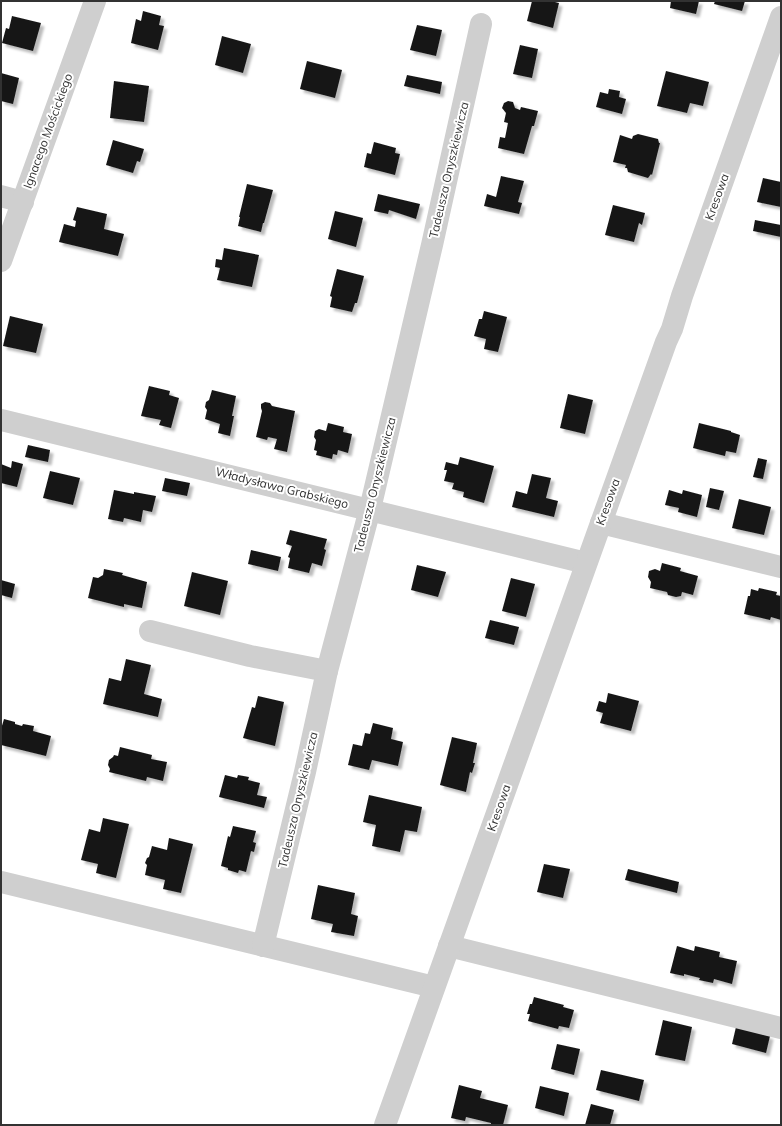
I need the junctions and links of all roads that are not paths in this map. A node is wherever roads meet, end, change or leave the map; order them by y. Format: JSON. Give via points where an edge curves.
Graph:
{"nodes":[{"id":1,"x":95,"y":1,"type":"edge"},
{"id":2,"x":781,"y":18,"type":"edge"},
{"id":3,"x":481,"y":24,"type":"dead end"},
{"id":4,"x":1,"y":196,"type":"edge"},
{"id":5,"x":23,"y":202,"type":"junction"},
{"id":6,"x":1,"y":261,"type":"edge"},
{"id":7,"x":1,"y":420,"type":"edge"},
{"id":8,"x":370,"y":509,"type":"junction"},
{"id":9,"x":601,"y":523,"type":"junction"},
{"id":10,"x":586,"y":563,"type":"junction"},
{"id":11,"x":781,"y":567,"type":"edge"},
{"id":12,"x":150,"y":631,"type":"dead end"},
{"id":13,"x":327,"y":671,"type":"junction"},
{"id":14,"x":1,"y":882,"type":"edge"},
{"id":15,"x":262,"y":946,"type":"junction"},
{"id":16,"x":449,"y":946,"type":"junction"},
{"id":17,"x":434,"y":987,"type":"junction"},
{"id":18,"x":781,"y":1028,"type":"edge"},
{"id":19,"x":385,"y":1125,"type":"edge"}],
"edges":[{"from":1,"to":5,"type":"street","name":"Ignacego Mościckiego"},
{"from":2,"to":9,"type":"street","name":"Kresowa"},
{"from":3,"to":8,"type":"street","name":"Tadeusza Onyszkiewicza"},
{"from":4,"to":5,"type":"street"},
{"from":5,"to":6,"type":"street","name":"Ignacego Mościckiego"},
{"from":7,"to":8,"type":"street","name":"Władysława Grabskiego"},
{"from":8,"to":10,"type":"street","name":"Władysława Grabskiego"},
{"from":8,"to":13,"type":"street","name":"Tadeusza Onyszkiewicza"},
{"from":9,"to":10,"type":"street","name":"Kresowa"},
{"from":9,"to":11,"type":"street"},
{"from":10,"to":16,"type":"street","name":"Kresowa"},
{"from":12,"to":13,"type":"street","via":[[250,656]]},
{"from":13,"to":15,"type":"street","name":"Tadeusza Onyszkiewicza"},
{"from":14,"to":15,"type":"street"},
{"from":15,"to":17,"type":"street"},
{"from":16,"to":17,"type":"street","name":"Kresowa"},
{"from":16,"to":18,"type":"street"},
{"from":17,"to":19,"type":"street","name":"Kresowa"}]}
